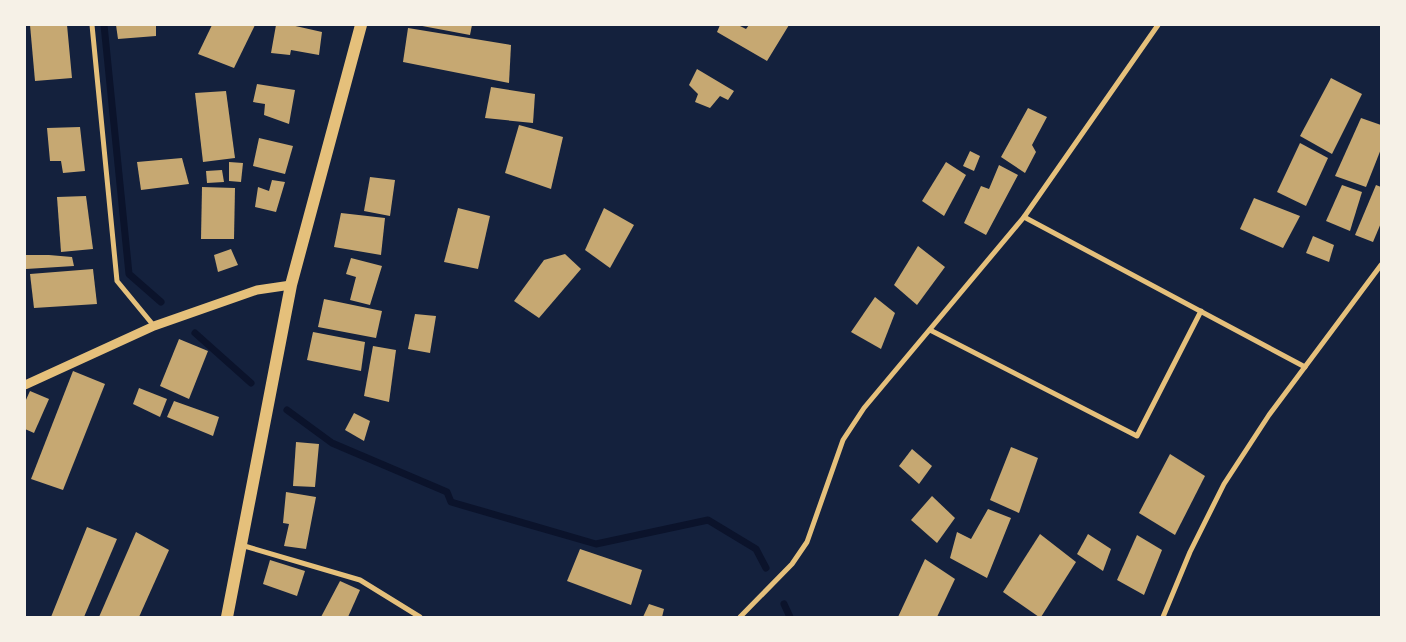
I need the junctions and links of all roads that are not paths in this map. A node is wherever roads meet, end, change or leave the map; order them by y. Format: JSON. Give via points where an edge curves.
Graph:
{"nodes":[{"id":1,"x":92,"y":25,"type":"edge"},
{"id":2,"x":361,"y":25,"type":"edge"},
{"id":3,"x":1158,"y":25,"type":"edge"},
{"id":4,"x":1024,"y":216,"type":"junction"},
{"id":5,"x":1381,"y":265,"type":"edge"},
{"id":6,"x":291,"y":285,"type":"junction"},
{"id":7,"x":1200,"y":311,"type":"junction"},
{"id":8,"x":154,"y":326,"type":"junction"},
{"id":9,"x":930,"y":330,"type":"junction"},
{"id":10,"x":1305,"y":367,"type":"junction"},
{"id":11,"x":25,"y":385,"type":"edge"},
{"id":12,"x":240,"y":545,"type":"junction"},
{"id":13,"x":227,"y":617,"type":"edge"},
{"id":14,"x":420,"y":617,"type":"edge"},
{"id":15,"x":740,"y":617,"type":"edge"},
{"id":16,"x":1163,"y":617,"type":"edge"}],
"edges":[{"from":1,"to":8,"type":"street","via":[[117,281]]},
{"from":2,"to":6,"type":"main road"},
{"from":3,"to":4,"type":"street"},
{"from":4,"to":7,"type":"street"},
{"from":4,"to":9,"type":"street"},
{"from":5,"to":10,"type":"street"},
{"from":6,"to":8,"type":"street","via":[[257,290]]},
{"from":6,"to":12,"type":"main road"},
{"from":7,"to":9,"type":"street","via":[[1137,436]]},
{"from":7,"to":10,"type":"street"},
{"from":8,"to":11,"type":"street"},
{"from":9,"to":15,"type":"street","via":[[864,408],[843,440],[807,542],[792,564]]},
{"from":10,"to":16,"type":"street","via":[[1224,484],[1190,552]]},
{"from":12,"to":13,"type":"main road"},
{"from":12,"to":14,"type":"street","via":[[360,580]]}]}
